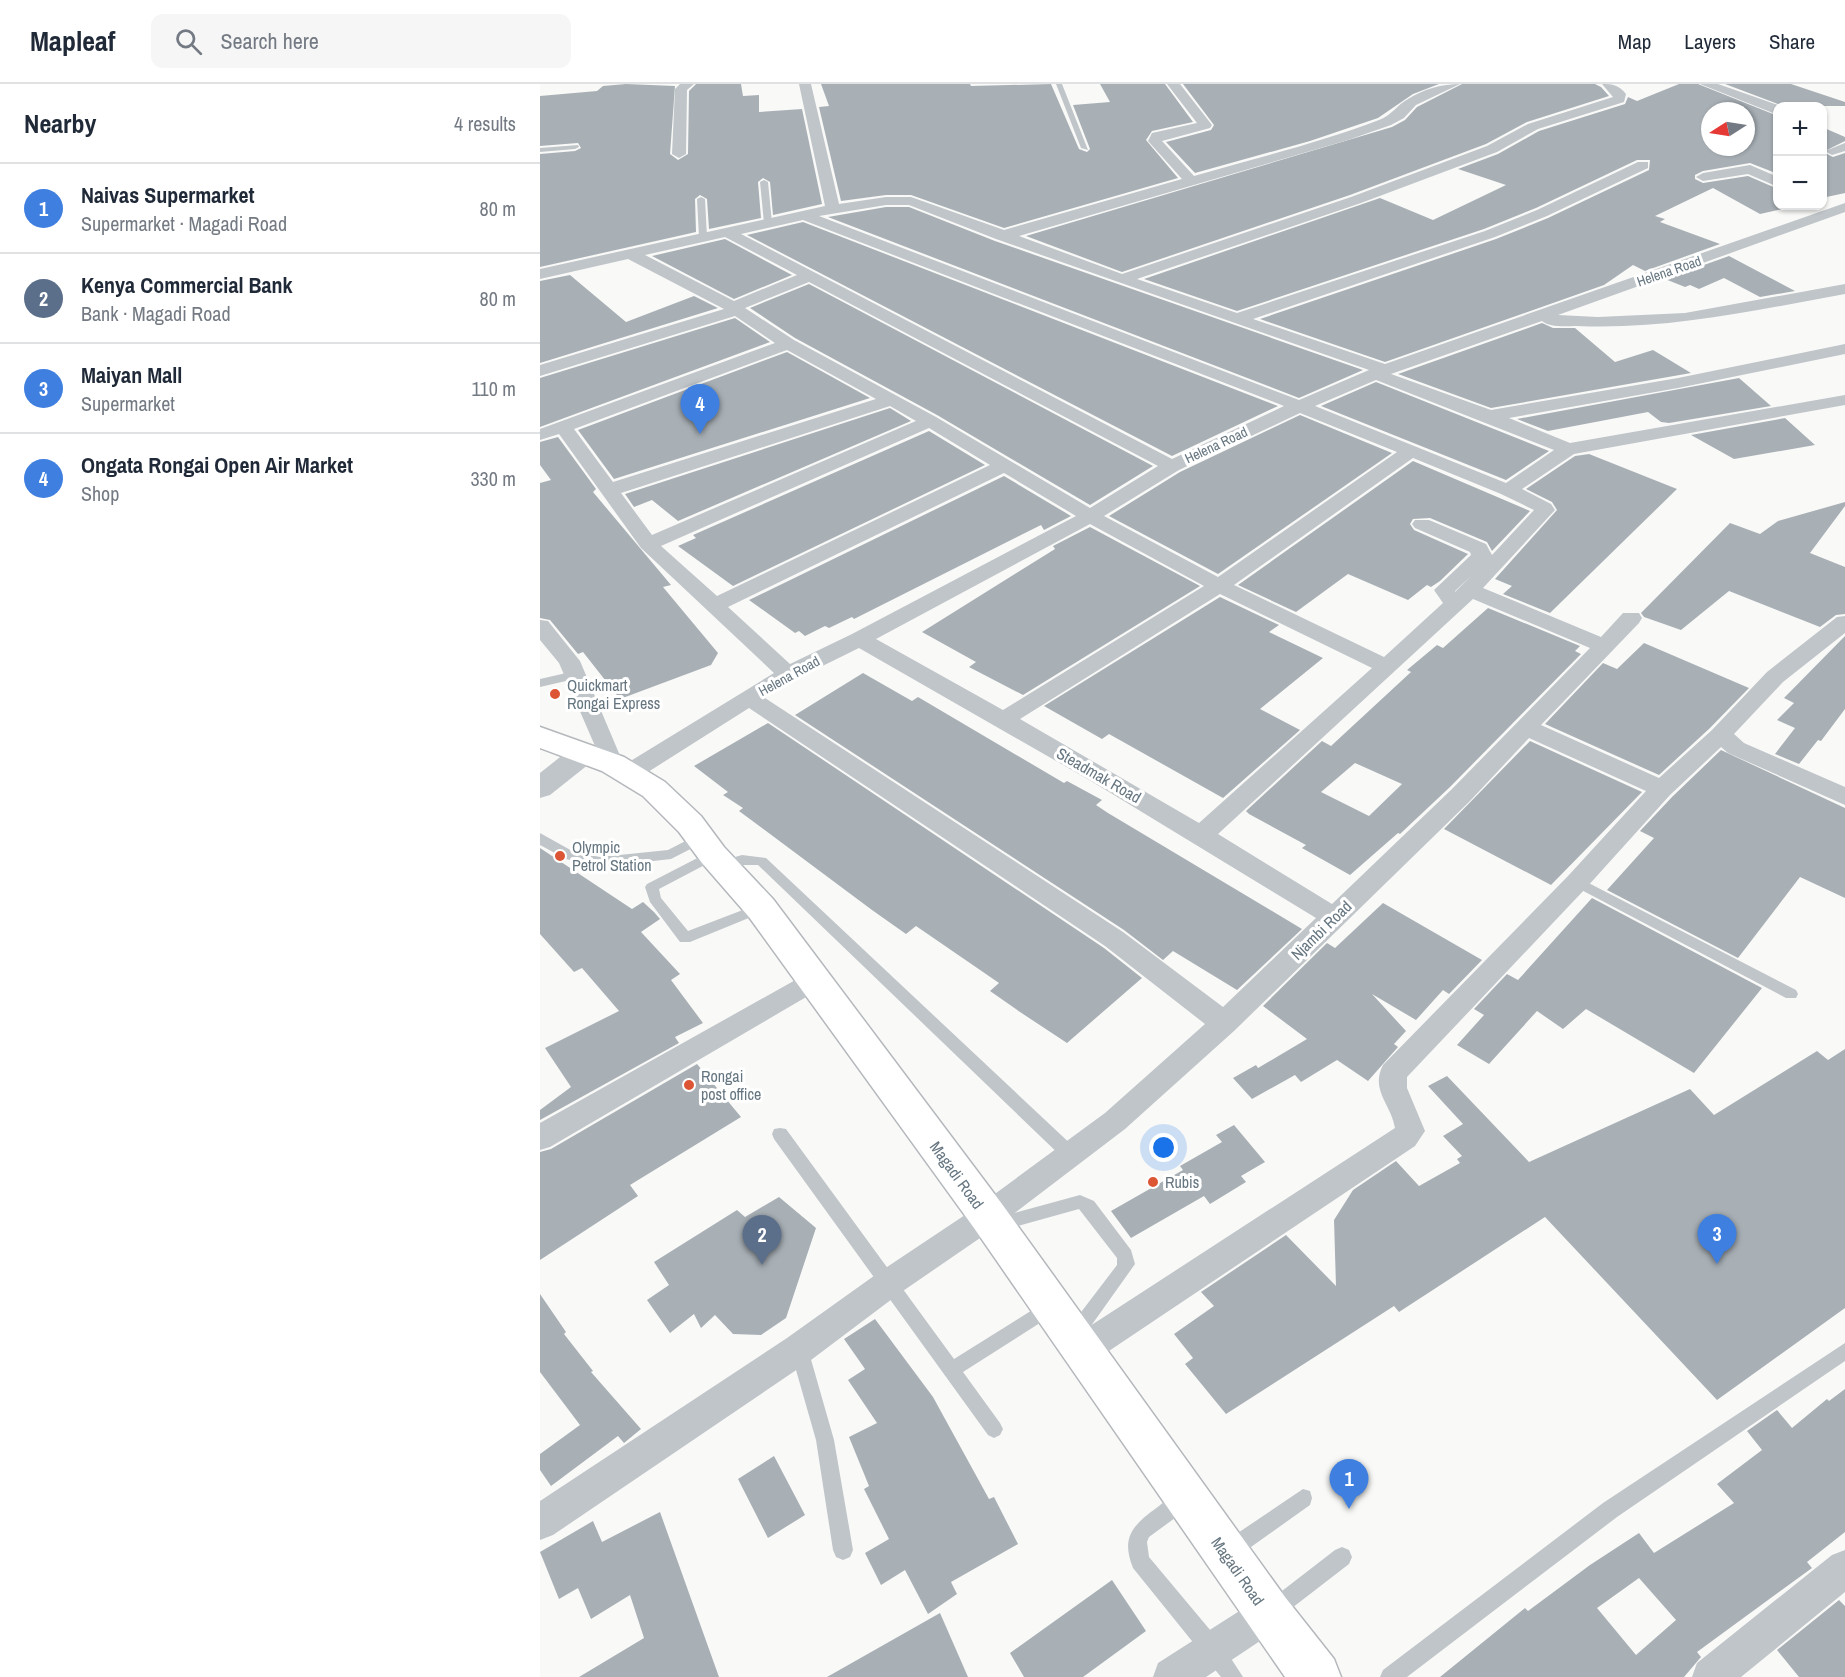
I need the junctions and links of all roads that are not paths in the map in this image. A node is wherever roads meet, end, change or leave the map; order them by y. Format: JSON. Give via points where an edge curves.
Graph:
{"nodes":[{"id":1,"x":688,"y":84,"type":"edge"},
{"id":2,"x":805,"y":84,"type":"edge"},
{"id":3,"x":1059,"y":84,"type":"edge"},
{"id":4,"x":1173,"y":84,"type":"edge"},
{"id":5,"x":1454,"y":84,"type":"edge"},
{"id":6,"x":1608,"y":84,"type":"edge"},
{"id":7,"x":1706,"y":84,"type":"edge"},
{"id":8,"x":1773,"y":108,"type":"edge"},
{"id":9,"x":575,"y":147,"type":"dead end"},
{"id":10,"x":1085,"y":148,"type":"dead end"},
{"id":11,"x":540,"y":150,"type":"edge"},
{"id":12,"x":679,"y":154,"type":"dead end"},
{"id":13,"x":1644,"y":165,"type":"dead end"},
{"id":14,"x":1703,"y":177,"type":"dead end"},
{"id":15,"x":1773,"y":180,"type":"edge"},
{"id":16,"x":764,"y":182,"type":"dead end"},
{"id":17,"x":1192,"y":182,"type":"junction"},
{"id":18,"x":701,"y":199,"type":"dead end"},
{"id":19,"x":1834,"y":208,"type":"edge"},
{"id":20,"x":833,"y":209,"type":"junction"},
{"id":21,"x":805,"y":216,"type":"junction"},
{"id":22,"x":768,"y":223,"type":"junction"},
{"id":23,"x":726,"y":232,"type":"junction"},
{"id":24,"x":1001,"y":236,"type":"junction"},
{"id":25,"x":703,"y":237,"type":"junction"},
{"id":26,"x":630,"y":254,"type":"junction"},
{"id":27,"x":540,"y":274,"type":"edge"},
{"id":28,"x":807,"y":277,"type":"junction"},
{"id":29,"x":1122,"y":279,"type":"junction"},
{"id":30,"x":1845,"y":290,"type":"edge"},
{"id":31,"x":736,"y":309,"type":"junction"},
{"id":32,"x":1239,"y":318,"type":"junction"},
{"id":33,"x":1534,"y":319,"type":"junction"},
{"id":34,"x":788,"y":344,"type":"junction"},
{"id":35,"x":1845,"y":349,"type":"edge"},
{"id":36,"x":540,"y":371,"type":"edge"},
{"id":37,"x":1381,"y":372,"type":"junction"},
{"id":38,"x":891,"y":400,"type":"junction"},
{"id":39,"x":1845,"y":400,"type":"edge"},
{"id":40,"x":1299,"y":406,"type":"junction"},
{"id":41,"x":1489,"y":416,"type":"junction"},
{"id":42,"x":930,"y":421,"type":"junction"},
{"id":43,"x":564,"y":428,"type":"junction"},
{"id":44,"x":540,"y":435,"type":"edge"},
{"id":45,"x":1569,"y":449,"type":"junction"},
{"id":46,"x":1412,"y":450,"type":"junction"},
{"id":47,"x":1005,"y":465,"type":"junction"},
{"id":48,"x":1172,"y":466,"type":"junction"},
{"id":49,"x":609,"y":490,"type":"junction"},
{"id":50,"x":1508,"y":490,"type":"junction"},
{"id":51,"x":1090,"y":516,"type":"junction"},
{"id":52,"x":1422,"y":524,"type":"dead end"},
{"id":53,"x":648,"y":544,"type":"junction"},
{"id":54,"x":1219,"y":586,"type":"junction"},
{"id":55,"x":1463,"y":596,"type":"junction"},
{"id":56,"x":715,"y":605,"type":"junction"},
{"id":57,"x":1631,"y":618,"type":"dead end"},
{"id":58,"x":1845,"y":622,"type":"edge"},
{"id":59,"x":540,"y":627,"type":"edge"},
{"id":60,"x":860,"y":639,"type":"junction"},
{"id":61,"x":1605,"y":646,"type":"junction"},
{"id":62,"x":1386,"y":666,"type":"junction"},
{"id":63,"x":788,"y":674,"type":"junction"},
{"id":64,"x":575,"y":675,"type":"junction"},
{"id":65,"x":540,"y":683,"type":"edge"},
{"id":66,"x":750,"y":698,"type":"junction"},
{"id":67,"x":1004,"y":719,"type":"junction"},
{"id":68,"x":1526,"y":727,"type":"junction"},
{"id":69,"x":1720,"y":735,"type":"junction"},
{"id":70,"x":540,"y":737,"type":"edge"},
{"id":71,"x":577,"y":771,"type":"edge"},
{"id":72,"x":1662,"y":789,"type":"junction"},
{"id":73,"x":1845,"y":796,"type":"edge"},
{"id":74,"x":1202,"y":835,"type":"junction"},
{"id":75,"x":540,"y":838,"type":"edge"},
{"id":76,"x":712,"y":853,"type":"junction"},
{"id":77,"x":1577,"y":882,"type":"junction"},
{"id":78,"x":761,"y":908,"type":"junction"},
{"id":79,"x":1334,"y":917,"type":"junction"},
{"id":80,"x":815,"y":979,"type":"junction"},
{"id":81,"x":1791,"y":994,"type":"dead end"},
{"id":82,"x":1224,"y":1023,"type":"junction"},
{"id":83,"x":780,"y":1134,"type":"dead end"},
{"id":84,"x":540,"y":1138,"type":"edge"},
{"id":85,"x":1070,"y":1154,"type":"junction"},
{"id":86,"x":991,"y":1221,"type":"junction"},
{"id":87,"x":889,"y":1283,"type":"junction"},
{"id":88,"x":1052,"y":1306,"type":"junction"},
{"id":89,"x":1078,"y":1344,"type":"junction"},
{"id":90,"x":799,"y":1349,"type":"junction"},
{"id":91,"x":1845,"y":1351,"type":"edge"},
{"id":92,"x":952,"y":1370,"type":"junction"},
{"id":93,"x":994,"y":1429,"type":"dead end"},
{"id":94,"x":1186,"y":1497,"type":"junction"},
{"id":95,"x":1303,"y":1498,"type":"dead end"},
{"id":96,"x":540,"y":1522,"type":"edge"},
{"id":97,"x":843,"y":1550,"type":"dead end"},
{"id":98,"x":1226,"y":1553,"type":"junction"},
{"id":99,"x":1342,"y":1557,"type":"dead end"},
{"id":100,"x":1845,"y":1568,"type":"edge"},
{"id":101,"x":1268,"y":1614,"type":"junction"},
{"id":102,"x":1224,"y":1663,"type":"edge"},
{"id":103,"x":1172,"y":1677,"type":"edge"},
{"id":104,"x":1316,"y":1677,"type":"edge"},
{"id":105,"x":1390,"y":1677,"type":"edge"},
{"id":106,"x":1711,"y":1677,"type":"edge"}],
"edges":[{"from":1,"to":12,"type":"street","via":[[681,89]]},
{"from":2,"to":20,"type":"street"},
{"from":3,"to":10,"type":"lane"},
{"from":4,"to":17,"type":"street","via":[[1205,125],[1157,136],[1155,141]]},
{"from":5,"to":17,"type":"street","via":[[1411,102],[1386,122]]},
{"from":6,"to":29,"type":"street","via":[[1620,94],[1619,99],[1523,131],[1491,149],[1356,200]]},
{"from":7,"to":8,"type":"street"},
{"from":9,"to":11,"type":"lane"},
{"from":13,"to":32,"type":"street","via":[[1490,234]]},
{"from":14,"to":15,"type":"street","via":[[1750,169]]},
{"from":16,"to":22,"type":"lane"},
{"from":17,"to":24,"type":"street"},
{"from":18,"to":25,"type":"lane"},
{"from":19,"to":33,"type":"street","name":"Helena Road"},
{"from":20,"to":21,"type":"street"},
{"from":20,"to":24,"type":"street","via":[[911,201]]},
{"from":21,"to":22,"type":"street"},
{"from":21,"to":40,"type":"street"},
{"from":22,"to":23,"type":"street"},
{"from":23,"to":25,"type":"street"},
{"from":23,"to":28,"type":"street"},
{"from":24,"to":29,"type":"street"},
{"from":25,"to":26,"type":"street"},
{"from":26,"to":27,"type":"street"},
{"from":26,"to":31,"type":"street"},
{"from":28,"to":31,"type":"street"},
{"from":28,"to":48,"type":"street"},
{"from":29,"to":32,"type":"street"},
{"from":30,"to":33,"type":"street","via":[[1685,318],[1598,322]]},
{"from":31,"to":34,"type":"street"},
{"from":31,"to":36,"type":"street"},
{"from":32,"to":37,"type":"street"},
{"from":33,"to":37,"type":"street","name":"Helena Road"},
{"from":34,"to":38,"type":"street"},
{"from":34,"to":43,"type":"street"},
{"from":35,"to":41,"type":"street"},
{"from":37,"to":40,"type":"street","name":"Helena Road"},
{"from":37,"to":41,"type":"street"},
{"from":38,"to":42,"type":"street"},
{"from":38,"to":49,"type":"street"},
{"from":39,"to":45,"type":"street"},
{"from":40,"to":46,"type":"street"},
{"from":40,"to":48,"type":"street","name":"Helena Road"},
{"from":41,"to":45,"type":"street"},
{"from":42,"to":47,"type":"street"},
{"from":42,"to":53,"type":"street"},
{"from":43,"to":44,"type":"street"},
{"from":43,"to":49,"type":"street"},
{"from":45,"to":50,"type":"street"},
{"from":46,"to":50,"type":"street"},
{"from":46,"to":54,"type":"street"},
{"from":47,"to":51,"type":"street"},
{"from":47,"to":56,"type":"street"},
{"from":48,"to":51,"type":"street","name":"Helena Road"},
{"from":49,"to":53,"type":"street"},
{"from":50,"to":55,"type":"street","via":[[1544,508]]},
{"from":51,"to":54,"type":"street"},
{"from":51,"to":60,"type":"street","name":"Helena Road"},
{"from":52,"to":55,"type":"street","via":[[1479,548],[1482,553],[1444,590],[1445,594]]},
{"from":53,"to":56,"type":"street"},
{"from":54,"to":62,"type":"street"},
{"from":54,"to":67,"type":"street"},
{"from":55,"to":61,"type":"street"},
{"from":55,"to":62,"type":"street"},
{"from":56,"to":63,"type":"street"},
{"from":57,"to":61,"type":"street","name":"Njambi Road"},
{"from":58,"to":69,"type":"street","via":[[1775,677]]},
{"from":59,"to":64,"type":"street","via":[[569,661]]},
{"from":60,"to":63,"type":"street","name":"Helena Road"},
{"from":60,"to":67,"type":"street","name":"Steadmak Road"},
{"from":61,"to":68,"type":"street","name":"Njambi Road"},
{"from":62,"to":74,"type":"street"},
{"from":63,"to":66,"type":"street","name":"Helena Road"},
{"from":64,"to":65,"type":"lane"},
{"from":64,"to":71,"type":"street"},
{"from":66,"to":71,"type":"street","name":"Helena Road"},
{"from":66,"to":82,"type":"street","via":[[1114,939]]},
{"from":67,"to":74,"type":"street","name":"Steadmak Road"},
{"from":68,"to":72,"type":"street"},
{"from":68,"to":79,"type":"street","name":"Njambi Road"},
{"from":69,"to":72,"type":"street"},
{"from":69,"to":73,"type":"street","via":[[1736,748]]},
{"from":70,"to":71,"type":"highway","name":"Magadi Road"},
{"from":71,"to":76,"type":"highway","name":"Magadi Road","via":[[654,789]]},
{"from":72,"to":77,"type":"street"},
{"from":74,"to":79,"type":"street","name":"Steadmak Road"},
{"from":75,"to":76,"type":"lane","via":[[571,856],[600,862]]},
{"from":76,"to":78,"type":"highway","name":"Magadi Road"},
{"from":76,"to":78,"type":"lane","via":[[652,888],[655,899],[685,938]]},
{"from":76,"to":85,"type":"lane","via":[[761,861]]},
{"from":77,"to":81,"type":"lane"},
{"from":77,"to":89,"type":"street","via":[[1393,1073],[1390,1082],[1409,1122],[1410,1131],[1405,1137]]},
{"from":78,"to":80,"type":"highway","name":"Magadi Road"},
{"from":79,"to":82,"type":"street","name":"Njambi Road"},
{"from":80,"to":84,"type":"street"},
{"from":80,"to":86,"type":"highway","name":"Magadi Road"},
{"from":82,"to":85,"type":"street","name":"Njambi Road"},
{"from":83,"to":87,"type":"lane"},
{"from":85,"to":86,"type":"street","name":"Njambi Road"},
{"from":86,"to":87,"type":"street","name":"Njambi Road"},
{"from":86,"to":88,"type":"highway","name":"Magadi Road"},
{"from":86,"to":89,"type":"lane","via":[[1080,1202],[1088,1206],[1125,1256],[1127,1264]]},
{"from":87,"to":90,"type":"street","name":"Njambi Road"},
{"from":87,"to":92,"type":"lane"},
{"from":88,"to":89,"type":"highway","name":"Magadi Road"},
{"from":88,"to":92,"type":"lane"},
{"from":89,"to":94,"type":"highway","name":"Magadi Road"},
{"from":90,"to":96,"type":"street","name":"Njambi Road"},
{"from":90,"to":97,"type":"lane","via":[[825,1440]]},
{"from":91,"to":105,"type":"lane","via":[[1610,1510]]},
{"from":92,"to":93,"type":"lane"},
{"from":94,"to":98,"type":"highway","name":"Magadi Road"},
{"from":94,"to":102,"type":"lane","via":[[1142,1530],[1137,1542],[1140,1561]]},
{"from":95,"to":98,"type":"lane"},
{"from":98,"to":101,"type":"highway","name":"Magadi Road"},
{"from":99,"to":101,"type":"lane"},
{"from":100,"to":106,"type":"street"},
{"from":101,"to":102,"type":"street"},
{"from":101,"to":104,"type":"highway","name":"Magadi Road"},
{"from":102,"to":103,"type":"street"}]}
